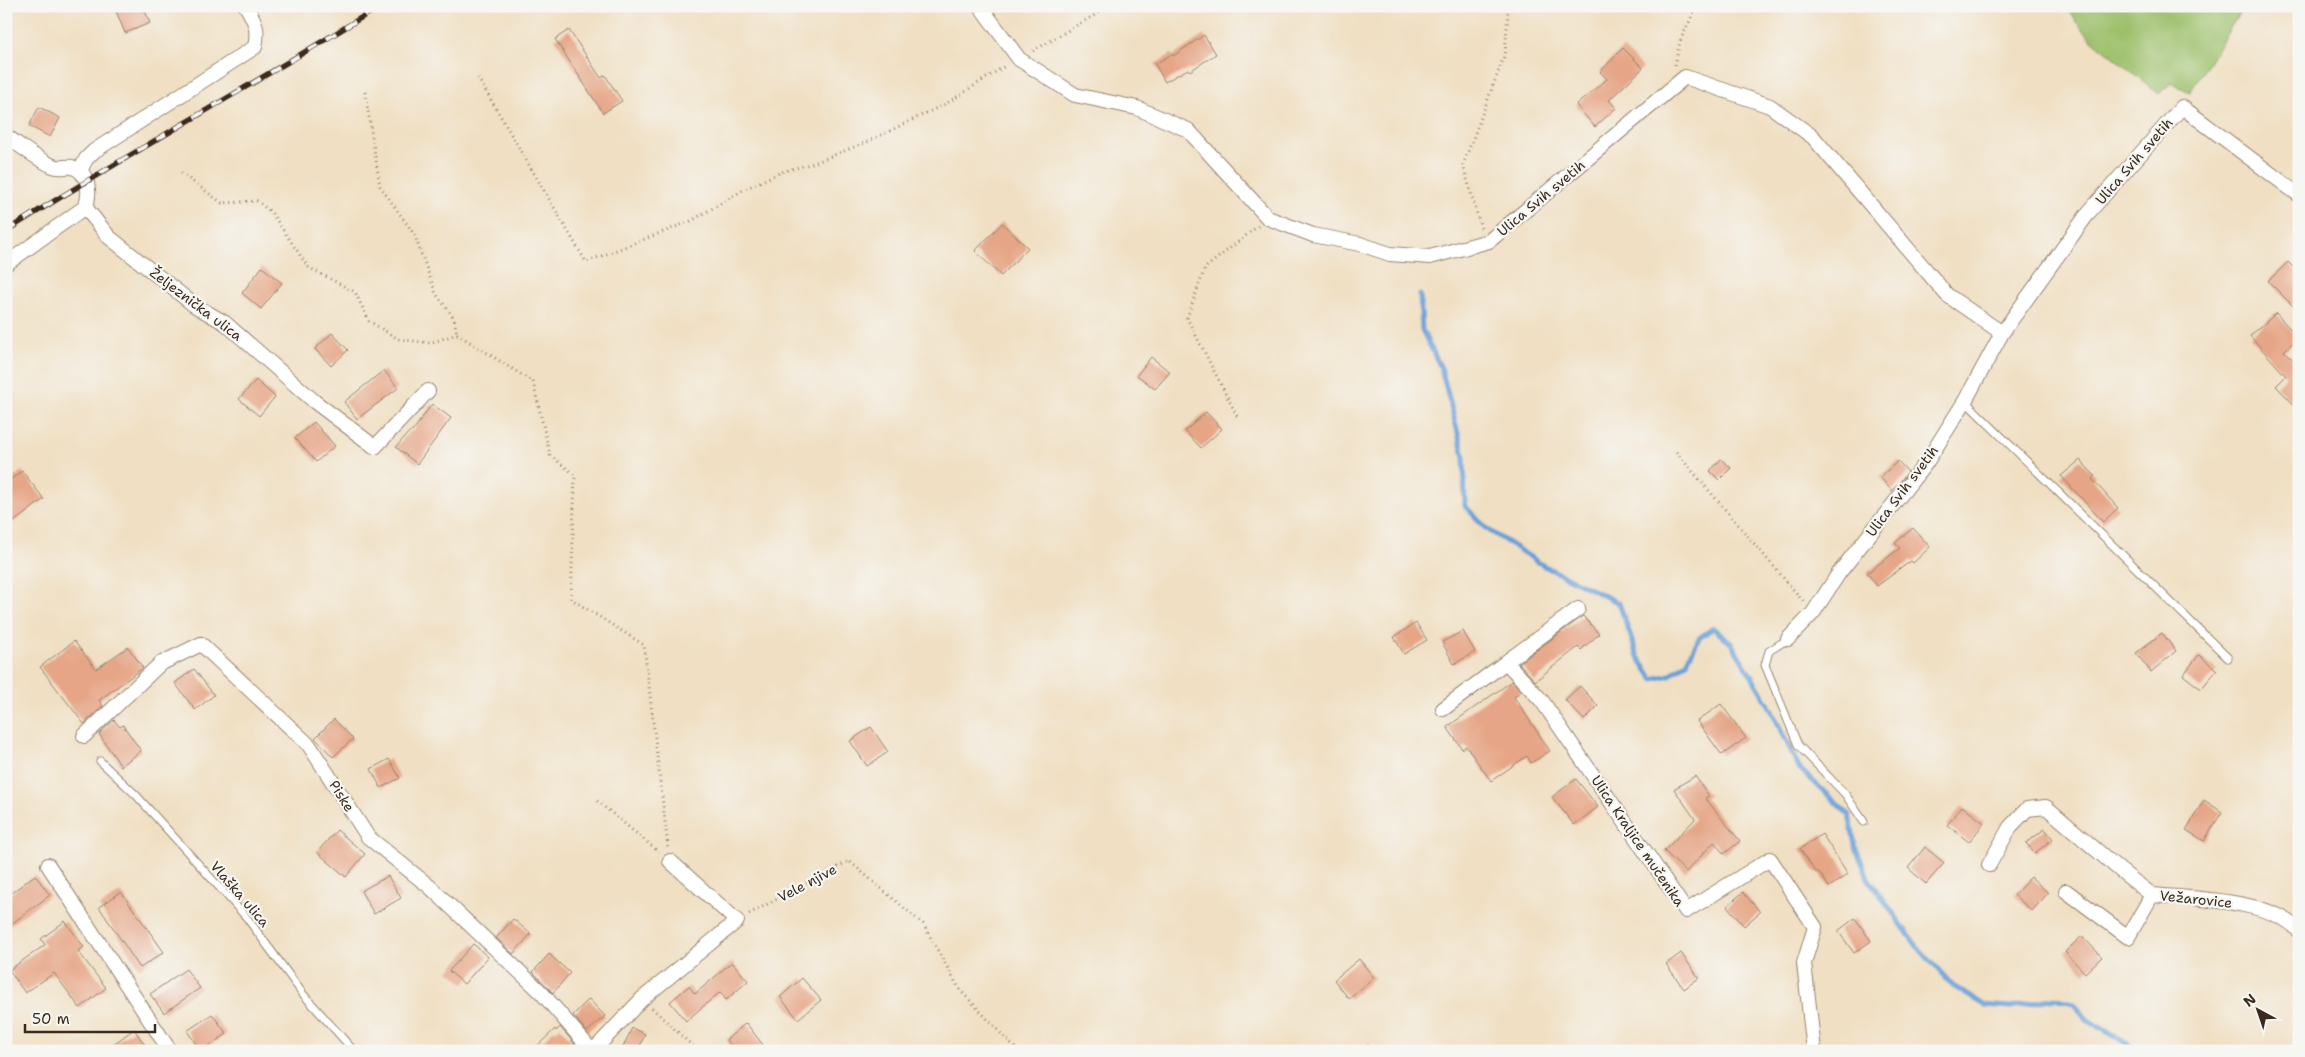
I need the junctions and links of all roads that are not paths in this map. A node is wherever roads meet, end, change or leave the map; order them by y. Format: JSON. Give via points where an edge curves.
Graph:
{"nodes":[{"id":1,"x":246,"y":6,"type":"edge"},
{"id":2,"x":980,"y":6,"type":"edge"},
{"id":3,"x":6,"y":136,"type":"edge"},
{"id":4,"x":80,"y":170,"type":"junction"},
{"id":5,"x":2299,"y":195,"type":"edge"},
{"id":6,"x":85,"y":207,"type":"junction"},
{"id":7,"x":6,"y":264,"type":"edge"},
{"id":8,"x":2002,"y":333,"type":"junction"},
{"id":9,"x":428,"y":392,"type":"dead end"},
{"id":10,"x":1965,"y":401,"type":"junction"},
{"id":11,"x":1578,"y":609,"type":"dead end"},
{"id":12,"x":1788,"y":639,"type":"joint"},
{"id":13,"x":2228,"y":658,"type":"dead end"},
{"id":14,"x":1506,"y":662,"type":"junction"},
{"id":15,"x":1443,"y":709,"type":"dead end"},
{"id":16,"x":84,"y":736,"type":"dead end"},
{"id":17,"x":100,"y":761,"type":"dead end"},
{"id":18,"x":1864,"y":822,"type":"dead end"},
{"id":19,"x":670,"y":862,"type":"road end"},
{"id":20,"x":48,"y":865,"type":"dead end"},
{"id":21,"x":1988,"y":865,"type":"dead end"},
{"id":22,"x":2066,"y":891,"type":"dead end"},
{"id":23,"x":2152,"y":895,"type":"junction"},
{"id":24,"x":2299,"y":931,"type":"edge"},
{"id":25,"x":170,"y":1051,"type":"edge"},
{"id":26,"x":354,"y":1051,"type":"edge"},
{"id":27,"x":593,"y":1051,"type":"edge"},
{"id":28,"x":1814,"y":1051,"type":"edge"}],
"edges":[{"from":1,"to":4,"type":"street","via":[[256,23],[255,47],[94,152]]},
{"from":2,"to":8,"type":"street","name":"Ulica Svih svetih","via":[[1019,59],[1075,95],[1137,108],[1188,130],[1268,218],[1313,235],[1360,244],[1390,254],[1430,257],[1490,241],[1685,78],[1770,106],[1813,137],[1947,295]]},
{"from":3,"to":4,"type":"street","via":[[55,167]]},
{"from":4,"to":6,"type":"street","via":[[89,188]]},
{"from":5,"to":8,"type":"street","name":"Ulica Svih svetih","via":[[2182,107],[2089,212]]},
{"from":6,"to":7,"type":"street"},
{"from":6,"to":9,"type":"street","name":"Željeznička ulica","via":[[108,237],[194,305],[225,323],[315,402],[375,448]]},
{"from":8,"to":10,"type":"street","name":"Ulica Svih svetih"},
{"from":10,"to":12,"type":"street","name":"Ulica Svih svetih","via":[[1926,463],[1839,573],[1813,613]]},
{"from":10,"to":13,"type":"lane"},
{"from":11,"to":14,"type":"street"},
{"from":12,"to":18,"type":"lane","via":[[1769,650],[1765,665],[1774,689],[1798,745],[1845,794]]},
{"from":14,"to":15,"type":"street"},
{"from":14,"to":28,"type":"street","name":"Ulica Kraljice mučenika","via":[[1542,701],[1686,911],[1770,859],[1815,928],[1804,963]]},
{"from":16,"to":27,"type":"street","name":"Piske","via":[[160,664],[201,644],[309,745],[368,837],[430,887],[534,986]]},
{"from":17,"to":26,"type":"lane","name":"Vlaška ulica","via":[[136,795],[247,918],[303,994]]},
{"from":19,"to":27,"type":"street","via":[[737,920],[642,999]]},
{"from":20,"to":25,"type":"street"},
{"from":21,"to":23,"type":"street","via":[[2010,827],[2027,809],[2046,807]]},
{"from":22,"to":23,"type":"street","name":"Vežarovice","via":[[2128,937]]},
{"from":23,"to":24,"type":"street","name":"Vežarovice","via":[[2246,904],[2292,922]]}]}
